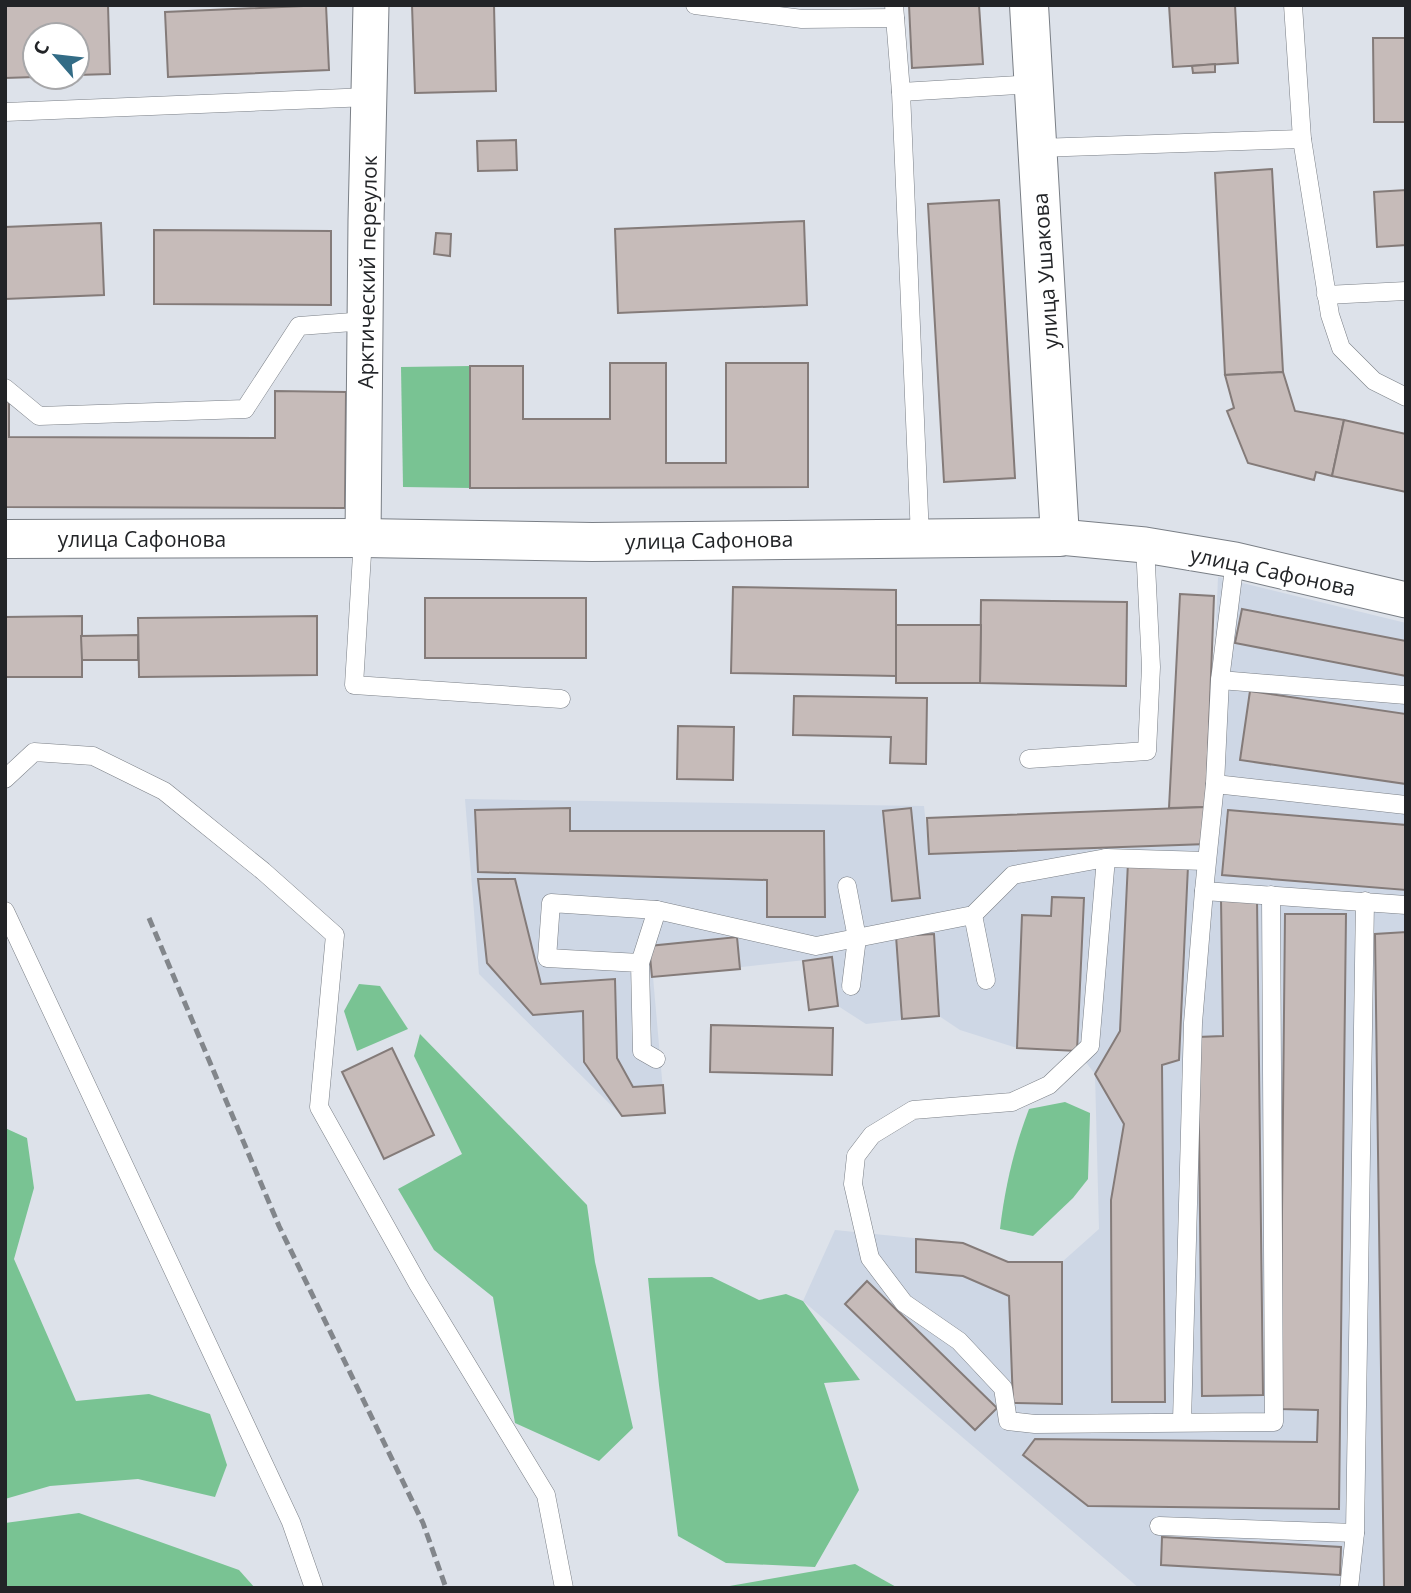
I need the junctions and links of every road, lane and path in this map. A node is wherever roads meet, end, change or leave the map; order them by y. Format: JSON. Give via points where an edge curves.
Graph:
{"nodes":[{"id":1,"x":371,"y":5,"type":"edge"},
{"id":2,"x":695,"y":5,"type":"edge"},
{"id":3,"x":1029,"y":5,"type":"edge"},
{"id":4,"x":1293,"y":5,"type":"edge"},
{"id":5,"x":894,"y":12,"type":"edge"},
{"id":6,"x":1033,"y":84,"type":"junction"},
{"id":7,"x":901,"y":92,"type":"junction"},
{"id":8,"x":369,"y":97,"type":"junction"},
{"id":9,"x":5,"y":111,"type":"edge"},
{"id":10,"x":1301,"y":139,"type":"junction"},
{"id":11,"x":1038,"y":148,"type":"junction"},
{"id":12,"x":1406,"y":291,"type":"edge"},
{"id":13,"x":1326,"y":295,"type":"junction"},
{"id":14,"x":366,"y":321,"type":"junction"},
{"id":15,"x":5,"y":388,"type":"edge"},
{"id":16,"x":1406,"y":397,"type":"edge"},
{"id":17,"x":920,"y":537,"type":"junction"},
{"id":18,"x":1060,"y":537,"type":"junction"},
{"id":19,"x":5,"y":538,"type":"edge"},
{"id":20,"x":363,"y":538,"type":"junction"},
{"id":21,"x":1144,"y":545,"type":"junction"},
{"id":22,"x":1235,"y":560,"type":"junction"},
{"id":23,"x":1406,"y":600,"type":"edge"},
{"id":24,"x":1220,"y":680,"type":"junction"},
{"id":25,"x":1406,"y":695,"type":"edge"},
{"id":26,"x":561,"y":699,"type":"dead end"},
{"id":27,"x":1029,"y":759,"type":"dead end"},
{"id":28,"x":5,"y":779,"type":"edge"},
{"id":29,"x":1215,"y":784,"type":"junction"},
{"id":30,"x":1406,"y":805,"type":"edge"},
{"id":31,"x":1106,"y":858,"type":"junction"},
{"id":32,"x":1206,"y":861,"type":"junction"},
{"id":33,"x":847,"y":886,"type":"dead end"},
{"id":34,"x":1204,"y":891,"type":"junction"},
{"id":35,"x":1271,"y":895,"type":"junction"},
{"id":36,"x":1365,"y":901,"type":"junction"},
{"id":37,"x":1406,"y":905,"type":"edge"},
{"id":38,"x":657,"y":909,"type":"junction"},
{"id":39,"x":5,"y":911,"type":"edge"},
{"id":40,"x":973,"y":915,"type":"junction"},
{"id":41,"x":857,"y":938,"type":"junction"},
{"id":42,"x":640,"y":963,"type":"junction"},
{"id":43,"x":986,"y":980,"type":"dead end"},
{"id":44,"x":851,"y":986,"type":"dead end"},
{"id":45,"x":656,"y":1059,"type":"dead end"},
{"id":46,"x":1182,"y":1421,"type":"junction"},
{"id":47,"x":1159,"y":1526,"type":"dead end"},
{"id":48,"x":1354,"y":1533,"type":"junction"},
{"id":49,"x":314,"y":1588,"type":"edge"},
{"id":50,"x":564,"y":1588,"type":"edge"},
{"id":51,"x":1349,"y":1588,"type":"edge"}],
"edges":[{"from":1,"to":8,"type":"street","name":"Арктический переулок"},
{"from":2,"to":5,"type":"lane","via":[[803,19]]},
{"from":3,"to":6,"type":"street","name":"улица Ушакова"},
{"from":4,"to":10,"type":"lane"},
{"from":5,"to":7,"type":"lane"},
{"from":6,"to":7,"type":"lane"},
{"from":6,"to":11,"type":"street","name":"улица Ушакова"},
{"from":7,"to":17,"type":"lane"},
{"from":8,"to":9,"type":"lane"},
{"from":8,"to":14,"type":"street","name":"Арктический переулок"},
{"from":10,"to":11,"type":"lane"},
{"from":10,"to":13,"type":"lane"},
{"from":11,"to":18,"type":"street","name":"улица Ушакова"},
{"from":12,"to":13,"type":"lane"},
{"from":13,"to":16,"type":"lane","via":[[1341,348],[1374,381]]},
{"from":14,"to":15,"type":"lane","via":[[299,326],[245,409],[39,416]]},
{"from":14,"to":20,"type":"street","name":"Арктический переулок"},
{"from":17,"to":18,"type":"street","name":"улица Сафонова"},
{"from":17,"to":20,"type":"street","name":"улица Сафонова"},
{"from":18,"to":21,"type":"street","name":"улица Сафонова"},
{"from":19,"to":20,"type":"street","name":"улица Сафонова"},
{"from":20,"to":26,"type":"lane","via":[[354,685]]},
{"from":21,"to":22,"type":"street","name":"улица Сафонова"},
{"from":21,"to":27,"type":"lane","via":[[1151,667],[1147,751]]},
{"from":22,"to":23,"type":"street","name":"улица Сафонова"},
{"from":22,"to":24,"type":"lane"},
{"from":24,"to":25,"type":"lane"},
{"from":24,"to":29,"type":"lane"},
{"from":28,"to":50,"type":"lane","via":[[34,752],[93,756],[163,791],[335,935],[319,1107],[418,1284],[546,1495]]},
{"from":29,"to":30,"type":"lane"},
{"from":29,"to":32,"type":"lane"},
{"from":31,"to":32,"type":"lane"},
{"from":31,"to":40,"type":"lane","via":[[1013,876]]},
{"from":31,"to":46,"type":"lane","via":[[1090,1046],[1049,1085],[1012,1102],[913,1110],[872,1135],[856,1156],[853,1184],[870,1258],[904,1303],[959,1341],[1003,1388],[1008,1421]]},
{"from":32,"to":34,"type":"lane"},
{"from":33,"to":41,"type":"lane"},
{"from":34,"to":35,"type":"lane"},
{"from":34,"to":46,"type":"lane","via":[[1193,1023]]},
{"from":35,"to":36,"type":"lane"},
{"from":35,"to":46,"type":"lane","via":[[1274,1422]]},
{"from":36,"to":37,"type":"lane"},
{"from":36,"to":48,"type":"lane"},
{"from":38,"to":41,"type":"lane","via":[[816,946]]},
{"from":38,"to":42,"type":"lane"},
{"from":38,"to":42,"type":"lane","via":[[551,903],[547,958]]},
{"from":39,"to":49,"type":"lane","via":[[291,1522]]},
{"from":40,"to":41,"type":"lane"},
{"from":40,"to":43,"type":"lane"},
{"from":41,"to":44,"type":"lane"},
{"from":42,"to":45,"type":"lane","via":[[642,1051]]},
{"from":47,"to":48,"type":"lane"},
{"from":48,"to":51,"type":"lane"}]}
